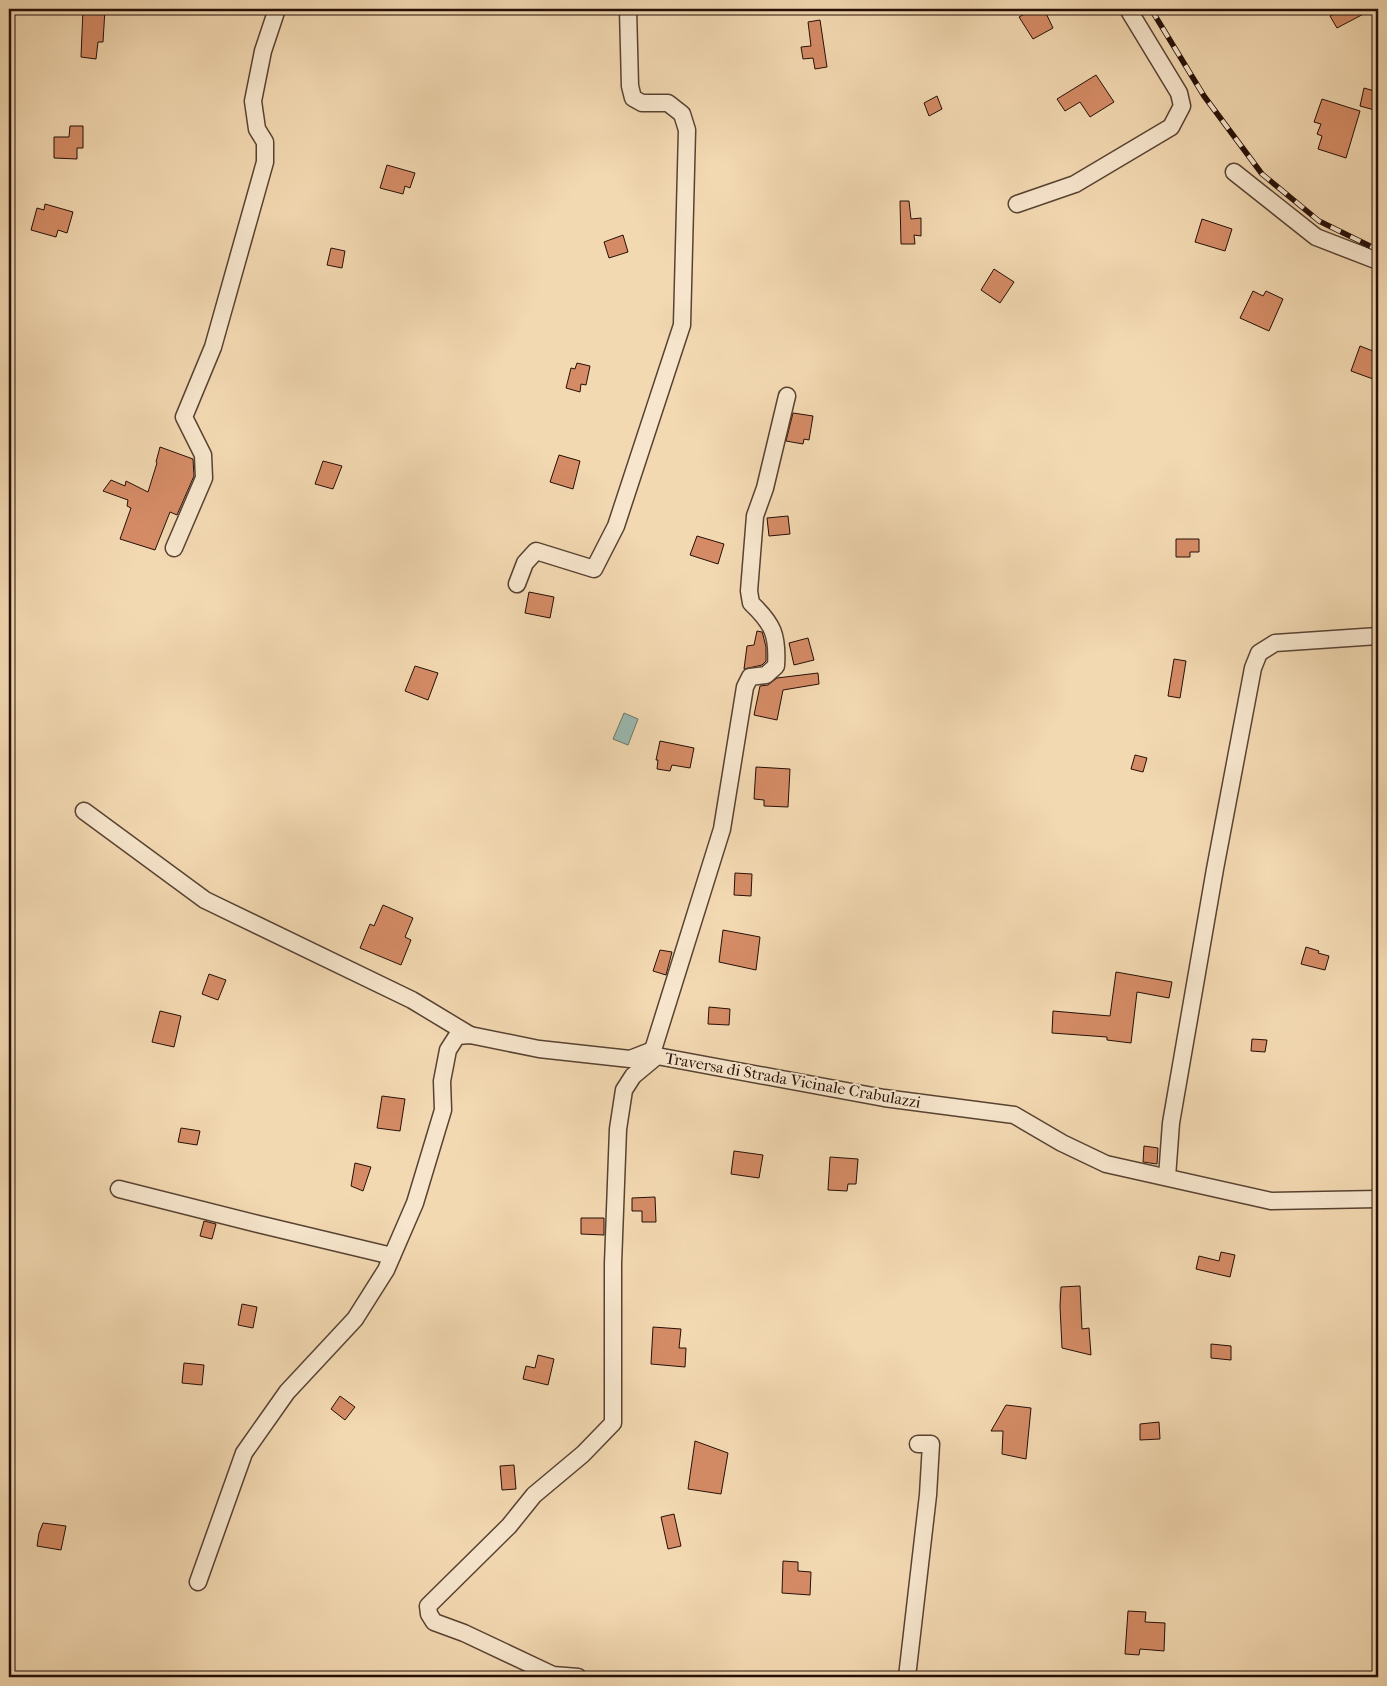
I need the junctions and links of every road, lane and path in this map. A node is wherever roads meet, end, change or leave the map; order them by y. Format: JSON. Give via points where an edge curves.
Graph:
{"nodes":[{"id":1,"x":277,"y":9,"type":"edge"},
{"id":2,"x":628,"y":9,"type":"edge"},
{"id":3,"x":1128,"y":9,"type":"edge"},
{"id":4,"x":1234,"y":172,"type":"dead end"},
{"id":5,"x":1017,"y":204,"type":"dead end"},
{"id":6,"x":1378,"y":262,"type":"edge"},
{"id":7,"x":787,"y":396,"type":"dead end"},
{"id":8,"x":174,"y":548,"type":"dead end"},
{"id":9,"x":517,"y":584,"type":"dead end"},
{"id":10,"x":1378,"y":636,"type":"edge"},
{"id":11,"x":84,"y":811,"type":"dead end"},
{"id":12,"x":470,"y":1035,"type":"junction"},
{"id":13,"x":655,"y":1053,"type":"junction"},
{"id":14,"x":1167,"y":1177,"type":"junction"},
{"id":15,"x":119,"y":1189,"type":"dead end"},
{"id":16,"x":1378,"y":1199,"type":"edge"},
{"id":17,"x":392,"y":1256,"type":"junction"},
{"id":18,"x":918,"y":1444,"type":"dead end"},
{"id":19,"x":198,"y":1582,"type":"dead end"},
{"id":20,"x":578,"y":1677,"type":"edge"},
{"id":21,"x":907,"y":1677,"type":"edge"}],
"edges":[{"from":1,"to":8,"type":"street","via":[[263,51],[253,101],[257,130],[265,142],[265,162],[213,347],[184,417],[203,455],[204,478]]},
{"from":2,"to":9,"type":"street","via":[[633,98],[642,103],[668,103],[682,114],[687,130],[682,325],[616,526],[594,570],[536,551],[525,563]]},
{"from":3,"to":5,"type":"street","via":[[1178,94],[1182,106],[1171,127],[1075,184]]},
{"from":4,"to":6,"type":"street","via":[[1316,236]]},
{"from":7,"to":13,"type":"street","name":"Traversa di Strada Vicinale Crabulazzi","via":[[755,516],[749,591],[751,603],[765,617],[776,638],[776,666],[766,675],[750,678],[745,687],[722,829]]},
{"from":10,"to":14,"type":"street","via":[[1275,643],[1259,653],[1253,668],[1175,1103]]},
{"from":11,"to":12,"type":"street","via":[[205,900],[412,1000]]},
{"from":12,"to":13,"type":"street","via":[[538,1049],[630,1059]]},
{"from":12,"to":17,"type":"street","via":[[457,1036],[448,1050],[442,1081],[442,1110],[415,1203]]},
{"from":13,"to":14,"type":"street","name":"Traversa di Strada Vicinale Crabulazzi","via":[[884,1098],[1014,1115],[1106,1164]]},
{"from":13,"to":20,"type":"street","via":[[624,1090],[618,1129],[613,1264],[613,1424],[534,1496],[509,1526],[428,1606],[434,1622],[553,1675]]},
{"from":14,"to":16,"type":"street","name":"Traversa di Strada Vicinale Crabulazzi","via":[[1271,1201]]},
{"from":15,"to":17,"type":"street"},
{"from":17,"to":19,"type":"street","via":[[354,1319],[287,1392],[244,1453]]},
{"from":18,"to":21,"type":"street","via":[[932,1444]]}]}
